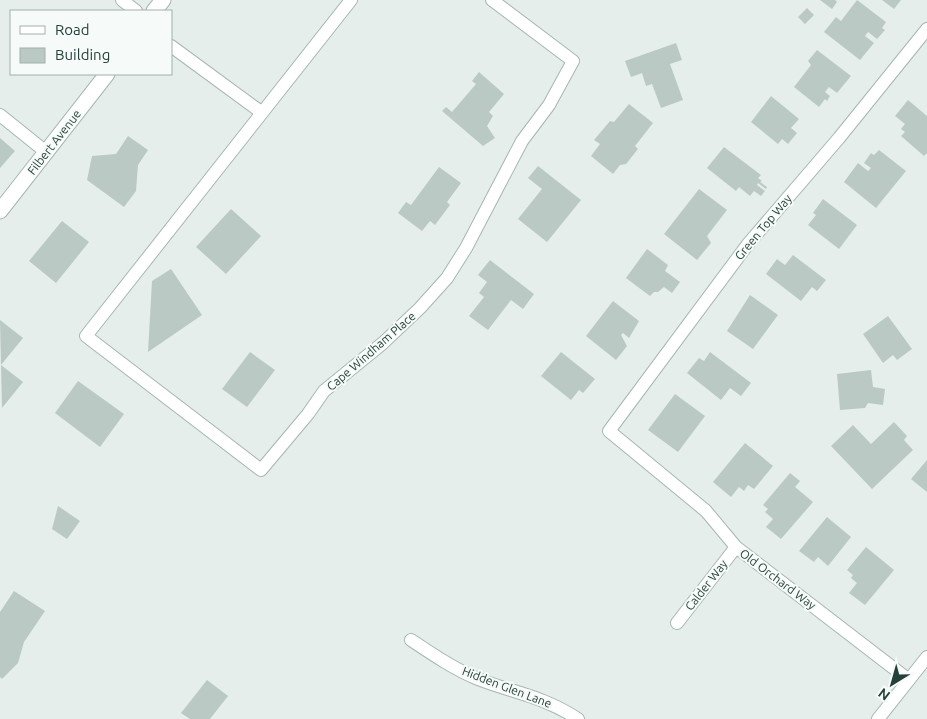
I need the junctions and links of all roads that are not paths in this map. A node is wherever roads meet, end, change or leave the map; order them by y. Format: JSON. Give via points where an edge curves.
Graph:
{"nodes":[{"id":1,"x":122,"y":0,"type":"edge"},
{"id":2,"x":163,"y":0,"type":"edge"},
{"id":3,"x":351,"y":0,"type":"edge"},
{"id":4,"x":492,"y":0,"type":"edge"},
{"id":5,"x":135,"y":10,"type":"edge"},
{"id":6,"x":155,"y":10,"type":"edge"},
{"id":7,"x":927,"y":30,"type":"edge"},
{"id":8,"x":172,"y":47,"type":"edge"},
{"id":9,"x":106,"y":75,"type":"edge"},
{"id":10,"x":261,"y":112,"type":"junction"},
{"id":11,"x":0,"y":115,"type":"edge"},
{"id":12,"x":46,"y":152,"type":"junction"},
{"id":13,"x":0,"y":211,"type":"edge"},
{"id":14,"x":609,"y":432,"type":"joint"},
{"id":15,"x":736,"y":547,"type":"junction"},
{"id":16,"x":677,"y":623,"type":"dead end"},
{"id":17,"x":411,"y":640,"type":"dead end"},
{"id":18,"x":927,"y":657,"type":"edge"},
{"id":19,"x":909,"y":680,"type":"junction"},
{"id":20,"x":578,"y":719,"type":"edge"},
{"id":21,"x":878,"y":719,"type":"edge"}],
"edges":[{"from":1,"to":5,"type":"street"},
{"from":2,"to":6,"type":"street"},
{"from":3,"to":10,"type":"street","name":"Cape Windham Place"},
{"from":4,"to":10,"type":"street","name":"Cape Windham Place","via":[[573,61],[549,105],[522,140],[448,278],[383,343],[324,391],[261,470],[86,336]]},
{"from":7,"to":14,"type":"street","name":"Green Top Way","via":[[748,244]]},
{"from":8,"to":10,"type":"street"},
{"from":9,"to":12,"type":"street","name":"Filbert Avenue"},
{"from":11,"to":12,"type":"street"},
{"from":12,"to":13,"type":"street","name":"Filbert Avenue"},
{"from":14,"to":15,"type":"street","name":"Old Orchard Way","via":[[706,511]]},
{"from":15,"to":16,"type":"street","name":"Calder Way"},
{"from":15,"to":19,"type":"street","name":"Old Orchard Way"},
{"from":17,"to":20,"type":"street","name":"Hidden Glen Lane","via":[[478,679],[530,694]]},
{"from":18,"to":19,"type":"street"},
{"from":19,"to":21,"type":"street"}]}
